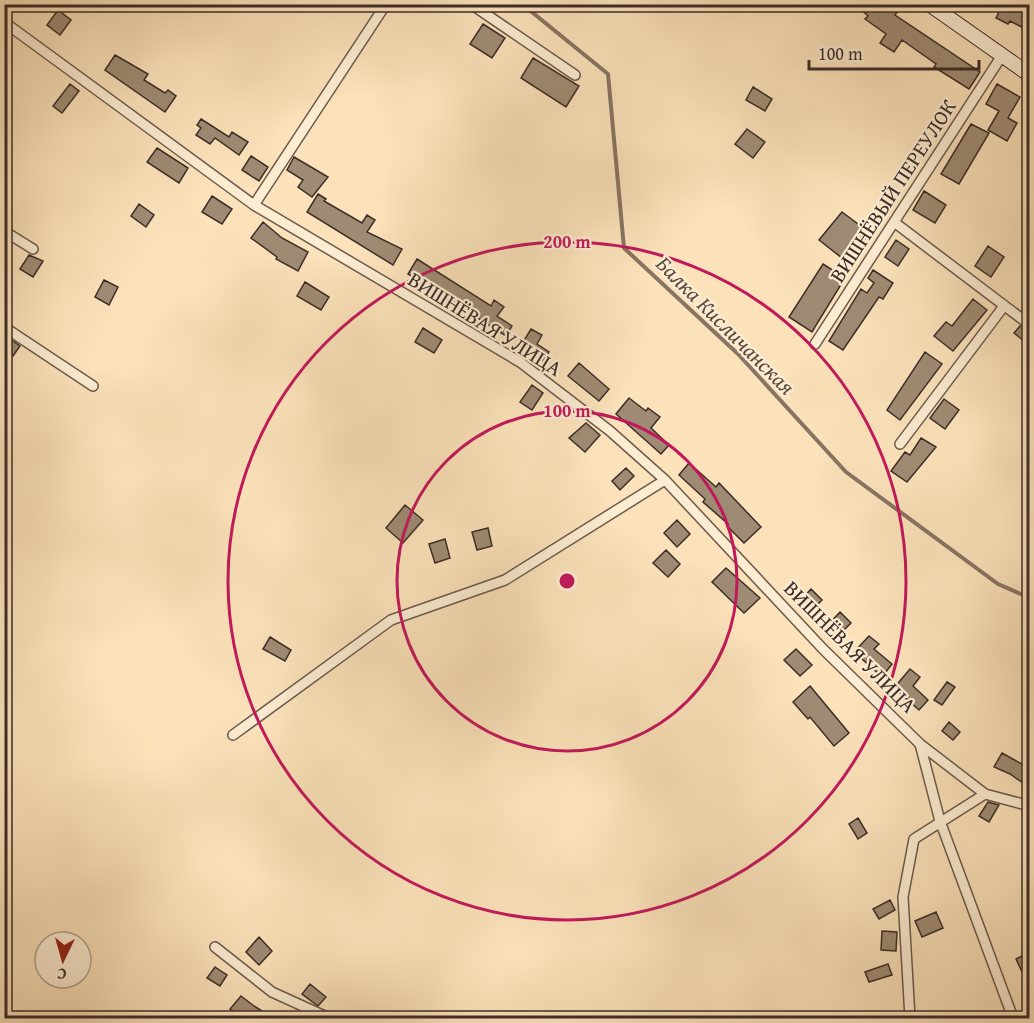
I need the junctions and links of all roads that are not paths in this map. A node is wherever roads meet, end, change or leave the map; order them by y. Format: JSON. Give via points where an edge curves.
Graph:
{"nodes":[{"id":1,"x":386,"y":4,"type":"edge"},
{"id":2,"x":471,"y":4,"type":"edge"},
{"id":3,"x":929,"y":4,"type":"edge"},
{"id":4,"x":4,"y":22,"type":"edge"},
{"id":5,"x":1001,"y":57,"type":"junction"},
{"id":6,"x":575,"y":75,"type":"dead end"},
{"id":7,"x":1029,"y":75,"type":"edge"},
{"id":8,"x":254,"y":205,"type":"junction"},
{"id":9,"x":894,"y":222,"type":"junction"},
{"id":10,"x":4,"y":231,"type":"edge"},
{"id":11,"x":33,"y":249,"type":"dead end"},
{"id":12,"x":1004,"y":306,"type":"junction"},
{"id":13,"x":1029,"y":325,"type":"edge"},
{"id":14,"x":4,"y":327,"type":"edge"},
{"id":15,"x":815,"y":344,"type":"dead end"},
{"id":16,"x":93,"y":386,"type":"dead end"},
{"id":17,"x":900,"y":444,"type":"dead end"},
{"id":18,"x":665,"y":480,"type":"junction"},
{"id":19,"x":233,"y":735,"type":"dead end"},
{"id":20,"x":920,"y":744,"type":"junction"},
{"id":21,"x":986,"y":794,"type":"junction"},
{"id":22,"x":1028,"y":806,"type":"edge"},
{"id":23,"x":940,"y":820,"type":"junction"},
{"id":24,"x":214,"y":947,"type":"dead end"},
{"id":25,"x":329,"y":1018,"type":"edge"},
{"id":26,"x":910,"y":1018,"type":"edge"},
{"id":27,"x":1013,"y":1018,"type":"edge"}],
"edges":[{"from":1,"to":8,"type":"street"},
{"from":2,"to":6,"type":"street"},
{"from":3,"to":5,"type":"street"},
{"from":4,"to":8,"type":"street","name":"ВИШНЁВАЯ УЛИЦА"},
{"from":5,"to":7,"type":"street"},
{"from":5,"to":9,"type":"street","name":"ВИШНЁВЫЙ ПЕРЕУЛОК"},
{"from":8,"to":18,"type":"street","name":"ВИШНЁВАЯ УЛИЦА","via":[[520,362],[610,431]]},
{"from":9,"to":12,"type":"street"},
{"from":9,"to":15,"type":"street","name":"ВИШНЁВЫЙ ПЕРЕУЛОК"},
{"from":10,"to":11,"type":"street"},
{"from":12,"to":13,"type":"street"},
{"from":12,"to":17,"type":"street"},
{"from":14,"to":16,"type":"street"},
{"from":18,"to":19,"type":"street","via":[[505,580],[391,620]]},
{"from":18,"to":20,"type":"street","name":"ВИШНЁВАЯ УЛИЦА","via":[[823,649]]},
{"from":20,"to":21,"type":"street","name":"ВИШНЁВАЯ УЛИЦА"},
{"from":20,"to":23,"type":"street","name":"ВИШНЁВАЯ УЛИЦА"},
{"from":21,"to":22,"type":"street","name":"ВИШНЁВАЯ УЛИЦА"},
{"from":21,"to":23,"type":"street"},
{"from":23,"to":26,"type":"street","via":[[914,839],[903,897]]},
{"from":23,"to":27,"type":"street","name":"ВИШНЁВАЯ УЛИЦА"},
{"from":24,"to":25,"type":"street","via":[[272,992]]}]}
